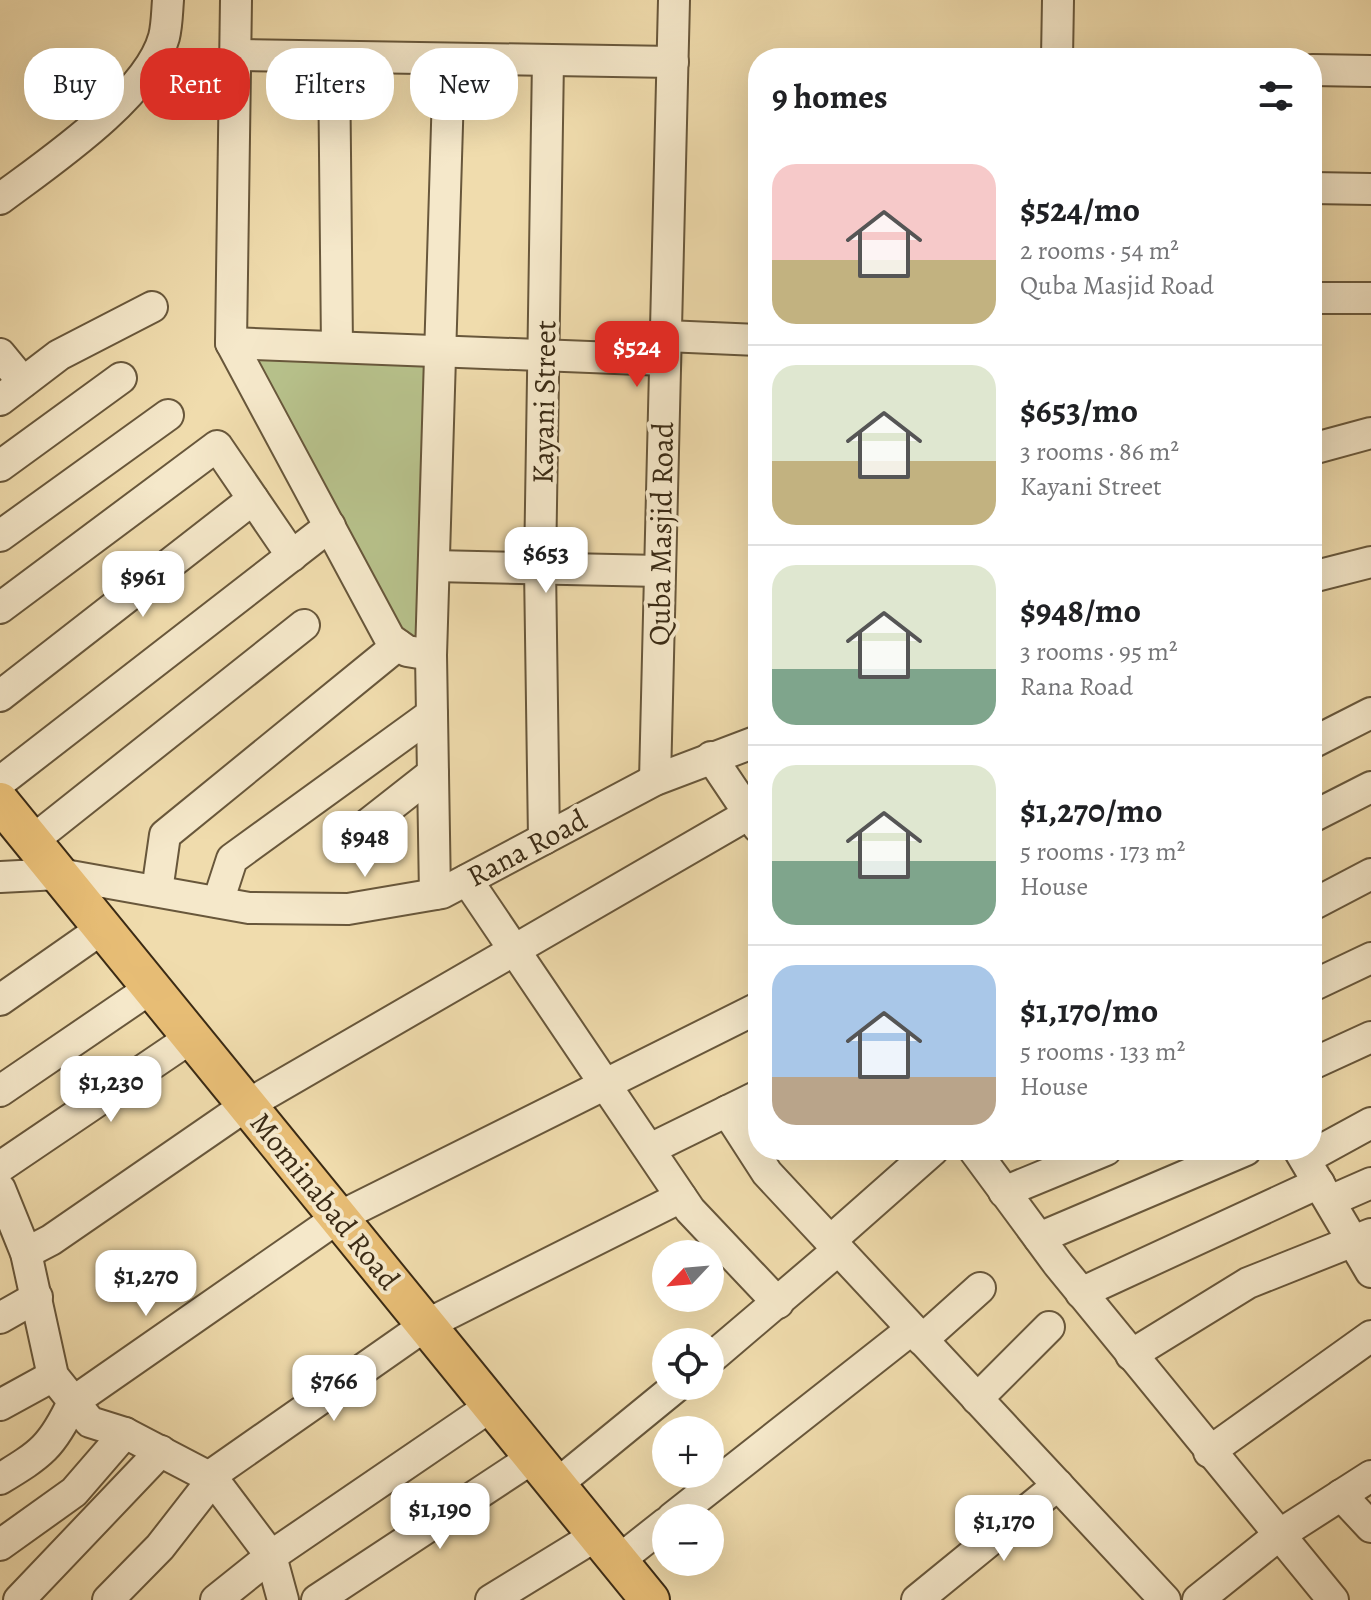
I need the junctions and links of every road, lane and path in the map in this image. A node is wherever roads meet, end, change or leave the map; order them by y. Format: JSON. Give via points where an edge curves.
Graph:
{"nodes":[{"id":1,"x":168,"y":0,"type":"edge"},
{"id":2,"x":236,"y":0,"type":"edge"},
{"id":3,"x":674,"y":0,"type":"edge"},
{"id":4,"x":1058,"y":0,"type":"edge"},
{"id":5,"x":236,"y":48,"type":"edge"},
{"id":6,"x":1057,"y":48,"type":"edge"},
{"id":7,"x":518,"y":60,"type":"edge"},
{"id":8,"x":548,"y":60,"type":"junction"},
{"id":9,"x":673,"y":62,"type":"junction"},
{"id":10,"x":1322,"y":70,"type":"edge"},
{"id":11,"x":1371,"y":71,"type":"edge"},
{"id":12,"x":235,"y":120,"type":"edge"},
{"id":13,"x":335,"y":120,"type":"edge"},
{"id":14,"x":447,"y":120,"type":"edge"},
{"id":15,"x":1322,"y":188,"type":"edge"},
{"id":16,"x":1371,"y":189,"type":"edge"},
{"id":17,"x":0,"y":199,"type":"edge"},
{"id":18,"x":1322,"y":298,"type":"edge"},
{"id":19,"x":1371,"y":298,"type":"edge"},
{"id":20,"x":152,"y":307,"type":"dead end"},
{"id":21,"x":748,"y":341,"type":"edge"},
{"id":22,"x":231,"y":343,"type":"junction"},
{"id":23,"x":337,"y":347,"type":"junction"},
{"id":24,"x":666,"y":348,"type":"junction"},
{"id":25,"x":440,"y":351,"type":"junction"},
{"id":26,"x":0,"y":354,"type":"edge"},
{"id":27,"x":546,"y":355,"type":"junction"},
{"id":28,"x":121,"y":378,"type":"dead end"},
{"id":29,"x":11,"y":391,"type":"edge"},
{"id":30,"x":168,"y":415,"type":"dead end"},
{"id":31,"x":1371,"y":433,"type":"edge"},
{"id":32,"x":1322,"y":446,"type":"edge"},
{"id":33,"x":0,"y":466,"type":"edge"},
{"id":34,"x":253,"y":499,"type":"junction"},
{"id":35,"x":330,"y":526,"type":"junction"},
{"id":36,"x":0,"y":536,"type":"edge"},
{"id":37,"x":292,"y":556,"type":"junction"},
{"id":38,"x":1371,"y":562,"type":"edge"},
{"id":39,"x":434,"y":566,"type":"junction"},
{"id":40,"x":540,"y":568,"type":"junction"},
{"id":41,"x":660,"y":571,"type":"junction"},
{"id":42,"x":1322,"y":574,"type":"edge"},
{"id":43,"x":0,"y":608,"type":"edge"},
{"id":44,"x":304,"y":625,"type":"dead end"},
{"id":45,"x":398,"y":645,"type":"junction"},
{"id":46,"x":431,"y":655,"type":"junction"},
{"id":47,"x":0,"y":696,"type":"edge"},
{"id":48,"x":1371,"y":713,"type":"edge"},
{"id":49,"x":432,"y":714,"type":"junction"},
{"id":50,"x":1322,"y":738,"type":"edge"},
{"id":51,"x":748,"y":744,"type":"edge"},
{"id":52,"x":711,"y":757,"type":"junction"},
{"id":53,"x":433,"y":773,"type":"junction"},
{"id":54,"x":655,"y":780,"type":"junction"},
{"id":55,"x":0,"y":782,"type":"edge"},
{"id":56,"x":1371,"y":787,"type":"edge"},
{"id":57,"x":0,"y":802,"type":"edge"},
{"id":58,"x":748,"y":812,"type":"edge"},
{"id":59,"x":1322,"y":812,"type":"edge"},
{"id":60,"x":748,"y":824,"type":"edge"},
{"id":61,"x":544,"y":839,"type":"junction"},
{"id":62,"x":32,"y":841,"type":"junction"},
{"id":63,"x":340,"y":846,"type":"dead end"},
{"id":64,"x":59,"y":874,"type":"junction"},
{"id":65,"x":1371,"y":874,"type":"edge"},
{"id":66,"x":0,"y":877,"type":"edge"},
{"id":67,"x":467,"y":880,"type":"junction"},
{"id":68,"x":157,"y":891,"type":"junction"},
{"id":69,"x":435,"y":894,"type":"junction"},
{"id":70,"x":1322,"y":900,"type":"edge"},
{"id":71,"x":218,"y":902,"type":"junction"},
{"id":72,"x":103,"y":928,"type":"junction"},
{"id":73,"x":514,"y":952,"type":"junction"},
{"id":74,"x":1371,"y":958,"type":"edge"},
{"id":75,"x":1322,"y":981,"type":"edge"},
{"id":76,"x":151,"y":988,"type":"junction"},
{"id":77,"x":0,"y":1000,"type":"edge"},
{"id":78,"x":748,"y":1013,"type":"edge"},
{"id":79,"x":192,"y":1037,"type":"junction"},
{"id":80,"x":1371,"y":1037,"type":"edge"},
{"id":81,"x":1322,"y":1059,"type":"edge"},
{"id":82,"x":603,"y":1086,"type":"junction"},
{"id":83,"x":0,"y":1091,"type":"edge"},
{"id":84,"x":748,"y":1101,"type":"edge"},
{"id":85,"x":247,"y":1105,"type":"junction"},
{"id":86,"x":727,"y":1111,"type":"junction"},
{"id":87,"x":1371,"y":1123,"type":"edge"},
{"id":88,"x":748,"y":1144,"type":"edge"},
{"id":89,"x":650,"y":1149,"type":"junction"},
{"id":90,"x":759,"y":1160,"type":"edge"},
{"id":91,"x":923,"y":1160,"type":"edge"},
{"id":92,"x":981,"y":1160,"type":"edge"},
{"id":93,"x":1082,"y":1160,"type":"edge"},
{"id":94,"x":1222,"y":1160,"type":"edge"},
{"id":95,"x":0,"y":1167,"type":"edge"},
{"id":96,"x":1313,"y":1173,"type":"edge"},
{"id":97,"x":1371,"y":1183,"type":"edge"},
{"id":98,"x":0,"y":1189,"type":"edge"},
{"id":99,"x":1004,"y":1192,"type":"junction"},
{"id":100,"x":681,"y":1197,"type":"junction"},
{"id":101,"x":339,"y":1217,"type":"junction"},
{"id":102,"x":1362,"y":1237,"type":"edge"},
{"id":103,"x":1039,"y":1238,"type":"junction"},
{"id":104,"x":15,"y":1243,"type":"edge"},
{"id":105,"x":834,"y":1246,"type":"junction"},
{"id":106,"x":1371,"y":1272,"type":"edge"},
{"id":107,"x":980,"y":1288,"type":"dead end"},
{"id":108,"x":1081,"y":1293,"type":"junction"},
{"id":109,"x":37,"y":1297,"type":"junction"},
{"id":110,"x":778,"y":1303,"type":"junction"},
{"id":111,"x":0,"y":1318,"type":"edge"},
{"id":112,"x":426,"y":1325,"type":"junction"},
{"id":113,"x":1049,"y":1327,"type":"dead end"},
{"id":114,"x":917,"y":1334,"type":"junction"},
{"id":115,"x":1371,"y":1336,"type":"edge"},
{"id":116,"x":724,"y":1347,"type":"edge"},
{"id":117,"x":1131,"y":1355,"type":"junction"},
{"id":118,"x":53,"y":1376,"type":"junction"},
{"id":119,"x":977,"y":1399,"type":"junction"},
{"id":120,"x":655,"y":1400,"type":"edge"},
{"id":121,"x":73,"y":1402,"type":"junction"},
{"id":122,"x":0,"y":1405,"type":"edge"},
{"id":123,"x":491,"y":1406,"type":"junction"},
{"id":124,"x":125,"y":1433,"type":"junction"},
{"id":125,"x":161,"y":1451,"type":"junction"},
{"id":126,"x":1209,"y":1452,"type":"junction"},
{"id":127,"x":545,"y":1471,"type":"junction"},
{"id":128,"x":1371,"y":1476,"type":"edge"},
{"id":129,"x":212,"y":1478,"type":"junction"},
{"id":130,"x":0,"y":1479,"type":"edge"},
{"id":131,"x":1058,"y":1485,"type":"junction"},
{"id":132,"x":1341,"y":1495,"type":"junction"},
{"id":133,"x":691,"y":1504,"type":"edge"},
{"id":134,"x":1371,"y":1527,"type":"edge"},
{"id":135,"x":652,"y":1529,"type":"edge"},
{"id":136,"x":1279,"y":1535,"type":"junction"},
{"id":137,"x":0,"y":1545,"type":"edge"},
{"id":138,"x":608,"y":1548,"type":"junction"},
{"id":139,"x":271,"y":1556,"type":"junction"},
{"id":140,"x":19,"y":1600,"type":"edge"},
{"id":141,"x":108,"y":1600,"type":"edge"},
{"id":142,"x":216,"y":1600,"type":"edge"},
{"id":143,"x":283,"y":1600,"type":"edge"},
{"id":144,"x":317,"y":1600,"type":"edge"},
{"id":145,"x":491,"y":1600,"type":"edge"},
{"id":146,"x":650,"y":1600,"type":"edge"},
{"id":147,"x":917,"y":1600,"type":"edge"},
{"id":148,"x":1165,"y":1600,"type":"edge"},
{"id":149,"x":1198,"y":1600,"type":"edge"},
{"id":150,"x":1333,"y":1600,"type":"edge"}],
"edges":[{"from":1,"to":17,"type":"street","via":[[164,38],[125,97]]},
{"from":2,"to":5,"type":"street"},
{"from":3,"to":9,"type":"street","name":"Quba Masjid Road"},
{"from":4,"to":6,"type":"street"},
{"from":7,"to":8,"type":"street"},
{"from":8,"to":9,"type":"street"},
{"from":8,"to":27,"type":"street","name":"Kayani Street"},
{"from":9,"to":24,"type":"street","name":"Quba Masjid Road"},
{"from":10,"to":11,"type":"street"},
{"from":12,"to":22,"type":"street"},
{"from":13,"to":23,"type":"street"},
{"from":14,"to":25,"type":"street"},
{"from":15,"to":16,"type":"street"},
{"from":18,"to":19,"type":"street"},
{"from":20,"to":29,"type":"street","via":[[59,355]]},
{"from":21,"to":24,"type":"street"},
{"from":22,"to":23,"type":"street"},
{"from":22,"to":35,"type":"street"},
{"from":23,"to":25,"type":"street"},
{"from":24,"to":27,"type":"street"},
{"from":24,"to":41,"type":"street","name":"Quba Masjid Road"},
{"from":25,"to":27,"type":"street"},
{"from":25,"to":39,"type":"street"},
{"from":26,"to":29,"type":"street"},
{"from":27,"to":40,"type":"street","name":"Kayani Street"},
{"from":28,"to":33,"type":"street"},
{"from":30,"to":36,"type":"street"},
{"from":31,"to":32,"type":"street"},
{"from":34,"to":37,"type":"street"},
{"from":34,"to":43,"type":"street","via":[[217,446]]},
{"from":34,"to":47,"type":"street"},
{"from":35,"to":37,"type":"street"},
{"from":35,"to":45,"type":"street"},
{"from":37,"to":55,"type":"street"},
{"from":38,"to":42,"type":"street"},
{"from":39,"to":40,"type":"street"},
{"from":39,"to":46,"type":"street"},
{"from":40,"to":41,"type":"street"},
{"from":40,"to":61,"type":"street","name":"Kayani Street"},
{"from":41,"to":54,"type":"street","name":"Quba Masjid Road"},
{"from":44,"to":62,"type":"street"},
{"from":45,"to":46,"type":"street"},
{"from":45,"to":68,"type":"street","via":[[165,835]]},
{"from":46,"to":49,"type":"street"},
{"from":48,"to":50,"type":"street"},
{"from":49,"to":53,"type":"street"},
{"from":49,"to":71,"type":"street","via":[[232,859]]},
{"from":51,"to":52,"type":"street","name":"Rana Road"},
{"from":52,"to":54,"type":"street","name":"Rana Road"},
{"from":52,"to":58,"type":"street"},
{"from":53,"to":63,"type":"street"},
{"from":53,"to":69,"type":"street"},
{"from":54,"to":61,"type":"street","name":"Rana Road"},
{"from":56,"to":59,"type":"street"},
{"from":57,"to":62,"type":"main road","name":"Mominabad Road"},
{"from":60,"to":73,"type":"street"},
{"from":61,"to":67,"type":"street","name":"Rana Road"},
{"from":62,"to":64,"type":"main road","name":"Mominabad Road"},
{"from":64,"to":66,"type":"street","name":"Rana Road"},
{"from":64,"to":68,"type":"street","name":"Rana Road"},
{"from":64,"to":72,"type":"main road","name":"Mominabad Road"},
{"from":65,"to":70,"type":"street"},
{"from":67,"to":69,"type":"street","name":"Rana Road"},
{"from":67,"to":73,"type":"street"},
{"from":68,"to":71,"type":"street","name":"Rana Road"},
{"from":69,"to":71,"type":"street","name":"Rana Road","via":[[348,909],[249,908]]},
{"from":72,"to":76,"type":"main road","name":"Mominabad Road"},
{"from":72,"to":77,"type":"street"},
{"from":73,"to":82,"type":"street"},
{"from":73,"to":85,"type":"street"},
{"from":74,"to":75,"type":"street"},
{"from":76,"to":79,"type":"main road","name":"Mominabad Road"},
{"from":76,"to":83,"type":"street"},
{"from":78,"to":82,"type":"street"},
{"from":79,"to":85,"type":"main road","name":"Mominabad Road"},
{"from":79,"to":95,"type":"street"},
{"from":80,"to":81,"type":"street"},
{"from":82,"to":89,"type":"street"},
{"from":82,"to":101,"type":"street"},
{"from":84,"to":86,"type":"street"},
{"from":85,"to":101,"type":"main road","name":"Mominabad Road"},
{"from":85,"to":104,"type":"street","via":[[51,1240]]},
{"from":86,"to":88,"type":"street"},
{"from":86,"to":89,"type":"street"},
{"from":87,"to":96,"type":"street"},
{"from":89,"to":100,"type":"street"},
{"from":90,"to":105,"type":"street"},
{"from":91,"to":105,"type":"street"},
{"from":92,"to":99,"type":"street"},
{"from":93,"to":99,"type":"street"},
{"from":94,"to":103,"type":"street"},
{"from":96,"to":97,"type":"street"},
{"from":96,"to":102,"type":"street"},
{"from":96,"to":108,"type":"street"},
{"from":98,"to":104,"type":"street"},
{"from":99,"to":103,"type":"street"},
{"from":100,"to":110,"type":"street"},
{"from":100,"to":112,"type":"street"},
{"from":101,"to":112,"type":"main road","name":"Mominabad Road"},
{"from":101,"to":121,"type":"street"},
{"from":102,"to":106,"type":"street"},
{"from":102,"to":117,"type":"street","via":[[1248,1283]]},
{"from":103,"to":108,"type":"street"},
{"from":104,"to":109,"type":"street"},
{"from":105,"to":110,"type":"street"},
{"from":105,"to":114,"type":"street"},
{"from":107,"to":114,"type":"street"},
{"from":108,"to":117,"type":"street"},
{"from":109,"to":111,"type":"street"},
{"from":109,"to":118,"type":"street"},
{"from":110,"to":116,"type":"street"},
{"from":112,"to":123,"type":"main road","name":"Mominabad Road"},
{"from":112,"to":129,"type":"street"},
{"from":113,"to":119,"type":"street"},
{"from":114,"to":119,"type":"street"},
{"from":114,"to":133,"type":"street"},
{"from":115,"to":126,"type":"street"},
{"from":117,"to":126,"type":"street"},
{"from":118,"to":121,"type":"street"},
{"from":118,"to":122,"type":"street"},
{"from":119,"to":131,"type":"street"},
{"from":120,"to":127,"type":"street"},
{"from":121,"to":124,"type":"street","via":[[90,1422]]},
{"from":121,"to":130,"type":"street","via":[[57,1436]]},
{"from":123,"to":127,"type":"main road","name":"Mominabad Road"},
{"from":123,"to":139,"type":"street"},
{"from":124,"to":125,"type":"street"},
{"from":124,"to":137,"type":"street","via":[[74,1492]]},
{"from":125,"to":129,"type":"street"},
{"from":125,"to":140,"type":"street"},
{"from":126,"to":136,"type":"street"},
{"from":127,"to":138,"type":"main road","name":"Mominabad Road"},
{"from":127,"to":144,"type":"street"},
{"from":128,"to":132,"type":"street"},
{"from":129,"to":139,"type":"street"},
{"from":129,"to":141,"type":"street","via":[[160,1547]]},
{"from":131,"to":147,"type":"street"},
{"from":131,"to":148,"type":"street"},
{"from":132,"to":134,"type":"street"},
{"from":132,"to":136,"type":"street"},
{"from":135,"to":138,"type":"street"},
{"from":136,"to":149,"type":"street"},
{"from":136,"to":150,"type":"street"},
{"from":138,"to":145,"type":"street"},
{"from":138,"to":146,"type":"main road","name":"Mominabad Road"},
{"from":139,"to":142,"type":"street"},
{"from":139,"to":143,"type":"street"}]}
